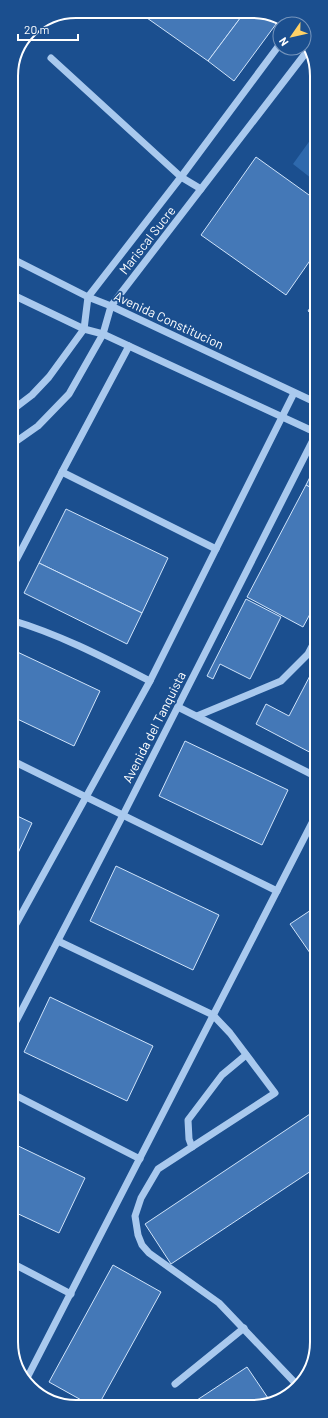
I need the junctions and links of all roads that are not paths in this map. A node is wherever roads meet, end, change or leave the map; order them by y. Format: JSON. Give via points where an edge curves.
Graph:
{"nodes":[{"id":1,"x":272,"y":55,"type":"edge"},
{"id":2,"x":303,"y":56,"type":"edge"},
{"id":3,"x":51,"y":58,"type":"dead end"},
{"id":4,"x":181,"y":178,"type":"junction"},
{"id":5,"x":201,"y":190,"type":"junction"},
{"id":6,"x":18,"y":262,"type":"edge"},
{"id":7,"x":18,"y":297,"type":"edge"},
{"id":8,"x":88,"y":297,"type":"junction"},
{"id":9,"x":111,"y":306,"type":"junction"},
{"id":10,"x":84,"y":329,"type":"junction"},
{"id":11,"x":103,"y":334,"type":"junction"},
{"id":12,"x":129,"y":346,"type":"junction"},
{"id":13,"x":294,"y":393,"type":"junction"},
{"id":14,"x":310,"y":400,"type":"edge"},
{"id":15,"x":18,"y":406,"type":"edge"},
{"id":16,"x":281,"y":417,"type":"junction"},
{"id":17,"x":310,"y":430,"type":"edge"},
{"id":18,"x":18,"y":440,"type":"edge"},
{"id":19,"x":310,"y":445,"type":"edge"},
{"id":20,"x":62,"y":472,"type":"junction"},
{"id":21,"x":216,"y":549,"type":"junction"},
{"id":22,"x":18,"y":557,"type":"edge"},
{"id":23,"x":18,"y":622,"type":"edge"},
{"id":24,"x":310,"y":650,"type":"edge"},
{"id":25,"x":150,"y":681,"type":"junction"},
{"id":26,"x":178,"y":707,"type":"junction"},
{"id":27,"x":197,"y":716,"type":"junction"},
{"id":28,"x":18,"y":764,"type":"edge"},
{"id":29,"x":310,"y":773,"type":"edge"},
{"id":30,"x":85,"y":798,"type":"junction"},
{"id":31,"x":123,"y":815,"type":"junction"},
{"id":32,"x":310,"y":827,"type":"edge"},
{"id":33,"x":277,"y":891,"type":"junction"},
{"id":34,"x":18,"y":913,"type":"edge"},
{"id":35,"x":58,"y":941,"type":"junction"},
{"id":36,"x":213,"y":1015,"type":"junction"},
{"id":37,"x":18,"y":1019,"type":"edge"},
{"id":38,"x":246,"y":1055,"type":"junction"},
{"id":39,"x":18,"y":1096,"type":"edge"},
{"id":40,"x":192,"y":1147,"type":"junction"},
{"id":41,"x":140,"y":1159,"type":"junction"},
{"id":42,"x":18,"y":1267,"type":"edge"},
{"id":43,"x":71,"y":1294,"type":"junction"},
{"id":44,"x":244,"y":1328,"type":"junction"},
{"id":45,"x":29,"y":1375,"type":"edge"},
{"id":46,"x":294,"y":1382,"type":"edge"},
{"id":47,"x":175,"y":1384,"type":"dead end"}],
"edges":[{"from":1,"to":4,"type":"lane","name":"Mariscal Sucre"},
{"from":2,"to":5,"type":"lane","name":"Mariscal Sucre"},
{"from":3,"to":4,"type":"lane"},
{"from":4,"to":5,"type":"lane"},
{"from":4,"to":8,"type":"lane","name":"Mariscal Sucre"},
{"from":5,"to":9,"type":"lane","name":"Mariscal Sucre"},
{"from":6,"to":8,"type":"lane","name":"Avenida Constitucion"},
{"from":7,"to":10,"type":"lane"},
{"from":8,"to":9,"type":"lane","name":"Avenida Constitucion"},
{"from":8,"to":10,"type":"lane"},
{"from":9,"to":11,"type":"lane","name":"Mariscal Sucre"},
{"from":9,"to":13,"type":"lane","name":"Avenida Constitucion"},
{"from":10,"to":11,"type":"lane"},
{"from":10,"to":15,"type":"lane","via":[[49,377]]},
{"from":11,"to":12,"type":"lane"},
{"from":11,"to":18,"type":"lane","name":"Mariscal Sucre","via":[[69,394],[38,426]]},
{"from":12,"to":16,"type":"lane"},
{"from":12,"to":20,"type":"lane"},
{"from":13,"to":14,"type":"lane","name":"Avenida Constitucion"},
{"from":13,"to":16,"type":"lane","name":"Avenida del Tanquista"},
{"from":16,"to":17,"type":"lane"},
{"from":16,"to":21,"type":"lane","name":"Avenida del Tanquista"},
{"from":19,"to":26,"type":"lane","name":"Avenida del Tanquista"},
{"from":20,"to":21,"type":"lane"},
{"from":20,"to":22,"type":"lane"},
{"from":21,"to":25,"type":"lane","name":"Avenida del Tanquista"},
{"from":23,"to":25,"type":"lane","via":[[102,657]]},
{"from":24,"to":27,"type":"lane","via":[[281,681]]},
{"from":25,"to":30,"type":"lane","name":"Avenida del Tanquista"},
{"from":26,"to":27,"type":"lane"},
{"from":26,"to":31,"type":"lane","name":"Avenida del Tanquista"},
{"from":27,"to":29,"type":"lane"},
{"from":28,"to":30,"type":"lane"},
{"from":30,"to":31,"type":"lane"},
{"from":30,"to":34,"type":"lane","name":"Avenida del Tanquista"},
{"from":31,"to":33,"type":"lane"},
{"from":31,"to":35,"type":"lane","name":"Avenida del Tanquista"},
{"from":32,"to":33,"type":"lane"},
{"from":33,"to":36,"type":"lane"},
{"from":35,"to":36,"type":"lane"},
{"from":35,"to":37,"type":"lane","name":"Avenida del Tanquista"},
{"from":36,"to":38,"type":"lane"},
{"from":36,"to":41,"type":"lane"},
{"from":38,"to":40,"type":"lane","via":[[222,1075],[188,1120]]},
{"from":38,"to":40,"type":"lane","via":[[275,1093]]},
{"from":39,"to":41,"type":"lane"},
{"from":40,"to":44,"type":"lane","via":[[158,1169],[137,1206],[135,1224],[138,1235],[149,1253],[219,1303]]},
{"from":41,"to":43,"type":"lane"},
{"from":42,"to":43,"type":"lane"},
{"from":43,"to":45,"type":"lane"},
{"from":44,"to":46,"type":"lane"},
{"from":44,"to":47,"type":"lane"}]}
